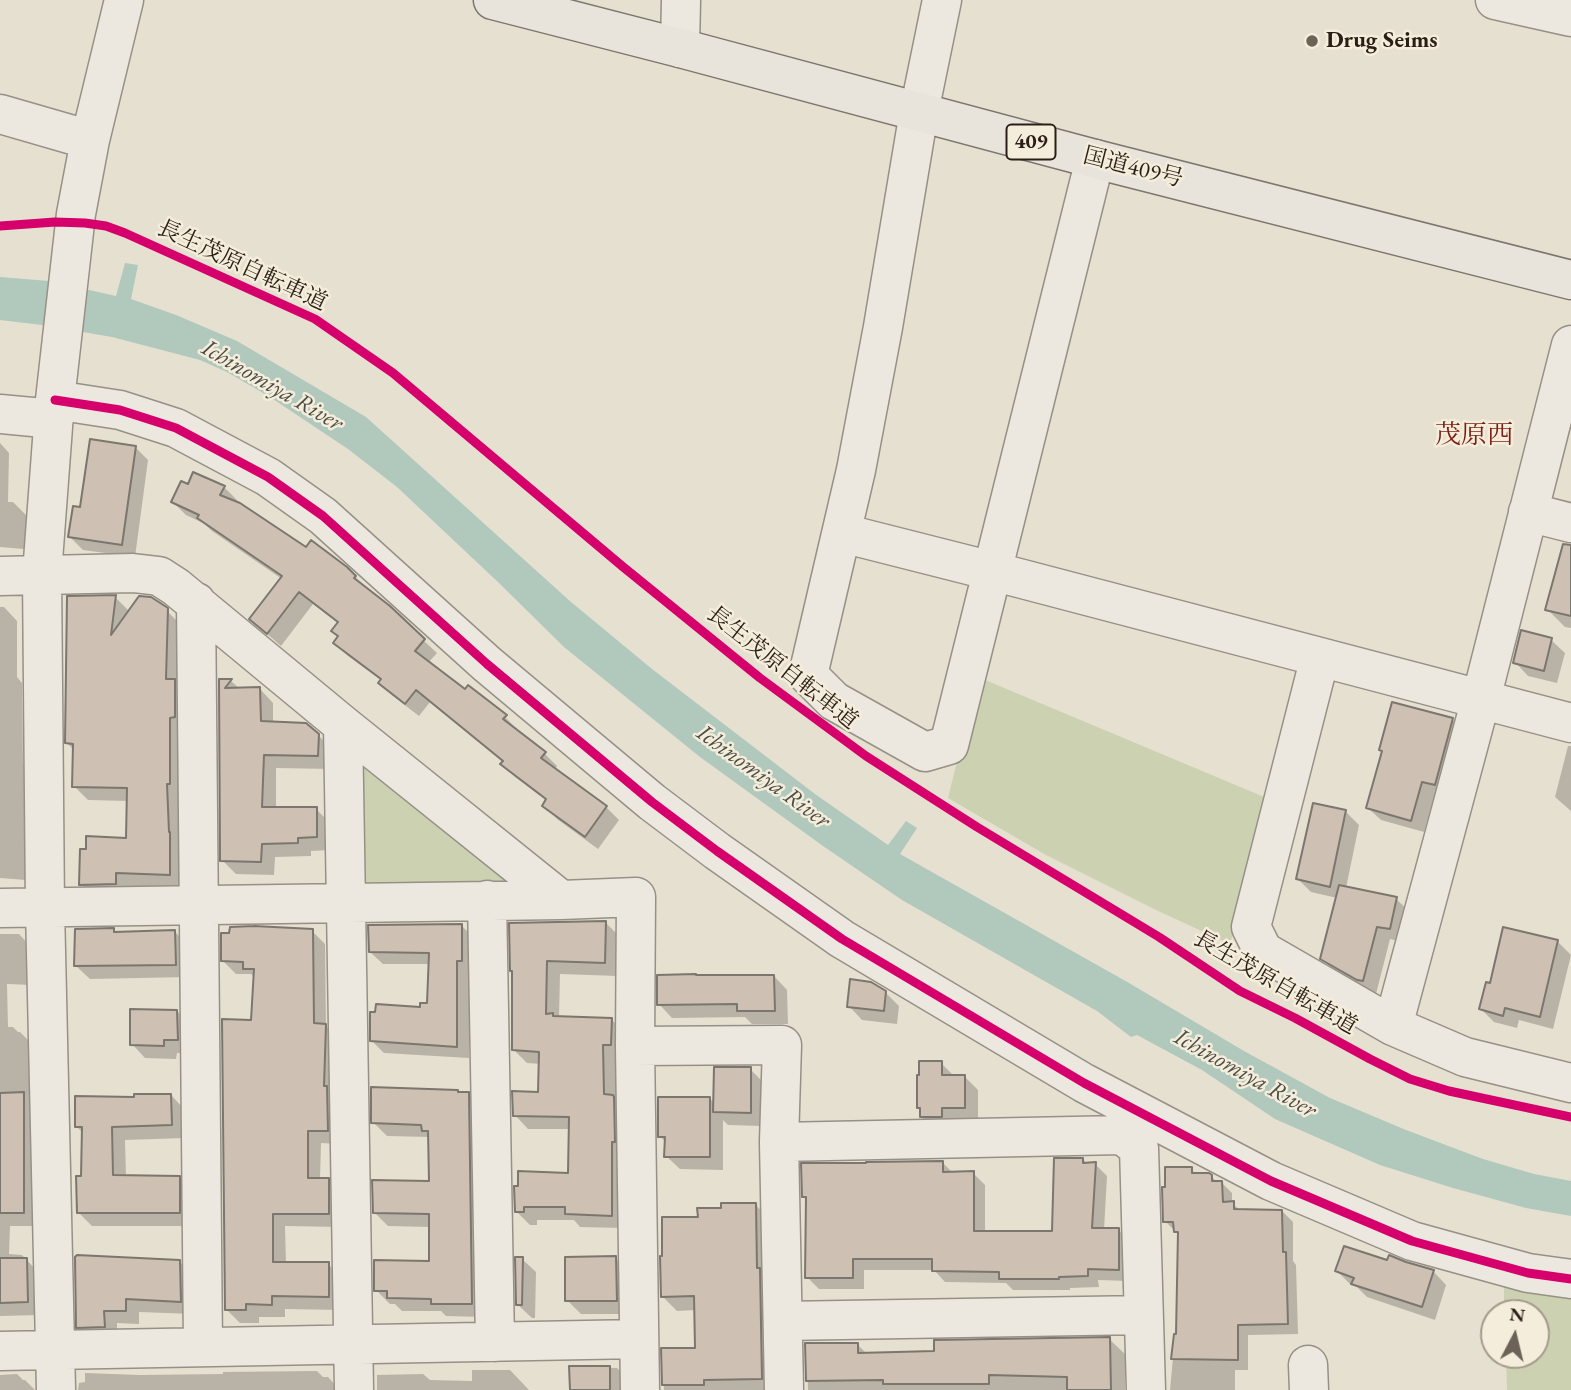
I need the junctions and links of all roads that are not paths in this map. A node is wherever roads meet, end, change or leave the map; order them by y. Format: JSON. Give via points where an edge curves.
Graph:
{"nodes":[{"id":1,"x":124,"y":0,"type":"edge"},
{"id":2,"x":493,"y":0,"type":"edge"},
{"id":3,"x":681,"y":0,"type":"edge"},
{"id":4,"x":942,"y":0,"type":"edge"},
{"id":5,"x":1495,"y":0,"type":"edge"},
{"id":6,"x":1571,"y":17,"type":"edge"},
{"id":7,"x":680,"y":48,"type":"junction"},
{"id":8,"x":919,"y":112,"type":"junction"},
{"id":9,"x":0,"y":114,"type":"edge"},
{"id":10,"x":90,"y":140,"type":"junction"},
{"id":11,"x":1095,"y":159,"type":"junction"},
{"id":12,"x":1571,"y":280,"type":"edge"},
{"id":13,"x":1571,"y":345,"type":"edge"},
{"id":14,"x":55,"y":410,"type":"junction"},
{"id":15,"x":0,"y":414,"type":"edge"},
{"id":16,"x":1528,"y":512,"type":"junction"},
{"id":17,"x":1571,"y":523,"type":"edge"},
{"id":18,"x":842,"y":533,"type":"junction"},
{"id":19,"x":992,"y":571,"type":"junction"},
{"id":20,"x":42,"y":574,"type":"junction"},
{"id":21,"x":0,"y":576,"type":"edge"},
{"id":22,"x":196,"y":603,"type":"junction"},
{"id":23,"x":1320,"y":657,"type":"junction"},
{"id":24,"x":1481,"y":699,"type":"junction"},
{"id":25,"x":1571,"y":723,"type":"edge"},
{"id":26,"x":343,"y":724,"type":"junction"},
{"id":27,"x":487,"y":900,"type":"junction"},
{"id":28,"x":561,"y":900,"type":"junction"},
{"id":29,"x":347,"y":903,"type":"junction"},
{"id":30,"x":200,"y":905,"type":"junction"},
{"id":31,"x":0,"y":908,"type":"edge"},
{"id":32,"x":45,"y":908,"type":"junction"},
{"id":33,"x":1393,"y":1026,"type":"junction"},
{"id":34,"x":635,"y":1046,"type":"junction"},
{"id":35,"x":1570,"y":1080,"type":"edge"},
{"id":36,"x":779,"y":1142,"type":"junction"},
{"id":37,"x":1571,"y":1279,"type":"edge"},
{"id":38,"x":1143,"y":1315,"type":"junction"},
{"id":39,"x":783,"y":1321,"type":"junction"},
{"id":40,"x":639,"y":1339,"type":"junction"},
{"id":41,"x":495,"y":1342,"type":"junction"},
{"id":42,"x":353,"y":1345,"type":"junction"},
{"id":43,"x":204,"y":1347,"type":"junction"},
{"id":44,"x":55,"y":1350,"type":"junction"},
{"id":45,"x":0,"y":1351,"type":"edge"},
{"id":46,"x":56,"y":1390,"type":"edge"},
{"id":47,"x":354,"y":1390,"type":"edge"},
{"id":48,"x":640,"y":1390,"type":"edge"},
{"id":49,"x":784,"y":1390,"type":"edge"},
{"id":50,"x":1146,"y":1390,"type":"edge"}],
"edges":[{"from":1,"to":10,"type":"street"},
{"from":2,"to":7,"type":"highway","name":"国道409号","number":"409"},
{"from":3,"to":7,"type":"street"},
{"from":4,"to":8,"type":"street"},
{"from":5,"to":6,"type":"street"},
{"from":7,"to":8,"type":"highway","name":"国道409号","number":"409"},
{"from":8,"to":11,"type":"highway","name":"国道409号","number":"409"},
{"from":8,"to":18,"type":"street"},
{"from":9,"to":10,"type":"street"},
{"from":10,"to":14,"type":"street","via":[[76,214]]},
{"from":11,"to":12,"type":"highway","name":"国道409号","number":"409"},
{"from":11,"to":19,"type":"street"},
{"from":13,"to":16,"type":"street"},
{"from":14,"to":15,"type":"street"},
{"from":14,"to":20,"type":"street"},
{"from":14,"to":37,"type":"street","via":[[120,410],[176,428],[268,477],[323,516],[487,664],[717,851],[842,939],[1084,1083],[1271,1181],[1412,1241],[1528,1273]]},
{"from":16,"to":17,"type":"street"},
{"from":16,"to":24,"type":"street"},
{"from":18,"to":19,"type":"street"},
{"from":18,"to":19,"type":"street","via":[[808,675],[834,701],[925,752],[949,745]]},
{"from":19,"to":23,"type":"street"},
{"from":20,"to":21,"type":"street"},
{"from":20,"to":22,"type":"street","via":[[159,576]]},
{"from":20,"to":32,"type":"street"},
{"from":22,"to":26,"type":"street"},
{"from":22,"to":30,"type":"street"},
{"from":23,"to":24,"type":"street"},
{"from":23,"to":33,"type":"street","via":[[1251,927],[1262,951]]},
{"from":24,"to":25,"type":"street"},
{"from":24,"to":33,"type":"street"},
{"from":26,"to":28,"type":"street"},
{"from":26,"to":29,"type":"street"},
{"from":27,"to":28,"type":"street"},
{"from":27,"to":29,"type":"street"},
{"from":27,"to":41,"type":"street"},
{"from":28,"to":34,"type":"street","via":[[636,897]]},
{"from":29,"to":30,"type":"street"},
{"from":29,"to":42,"type":"street"},
{"from":30,"to":32,"type":"street"},
{"from":30,"to":43,"type":"street"},
{"from":31,"to":32,"type":"street"},
{"from":32,"to":44,"type":"street"},
{"from":33,"to":35,"type":"street","via":[[1465,1057]]},
{"from":34,"to":36,"type":"street","via":[[782,1045]]},
{"from":34,"to":40,"type":"street"},
{"from":36,"to":38,"type":"street","via":[[1122,1136],[1139,1148]]},
{"from":36,"to":39,"type":"street"},
{"from":38,"to":39,"type":"street"},
{"from":38,"to":50,"type":"street"},
{"from":39,"to":49,"type":"street"},
{"from":40,"to":41,"type":"street"},
{"from":40,"to":48,"type":"street"},
{"from":41,"to":42,"type":"street"},
{"from":42,"to":43,"type":"street"},
{"from":42,"to":47,"type":"street"},
{"from":43,"to":44,"type":"street"},
{"from":44,"to":45,"type":"street"},
{"from":44,"to":46,"type":"street"}]}
